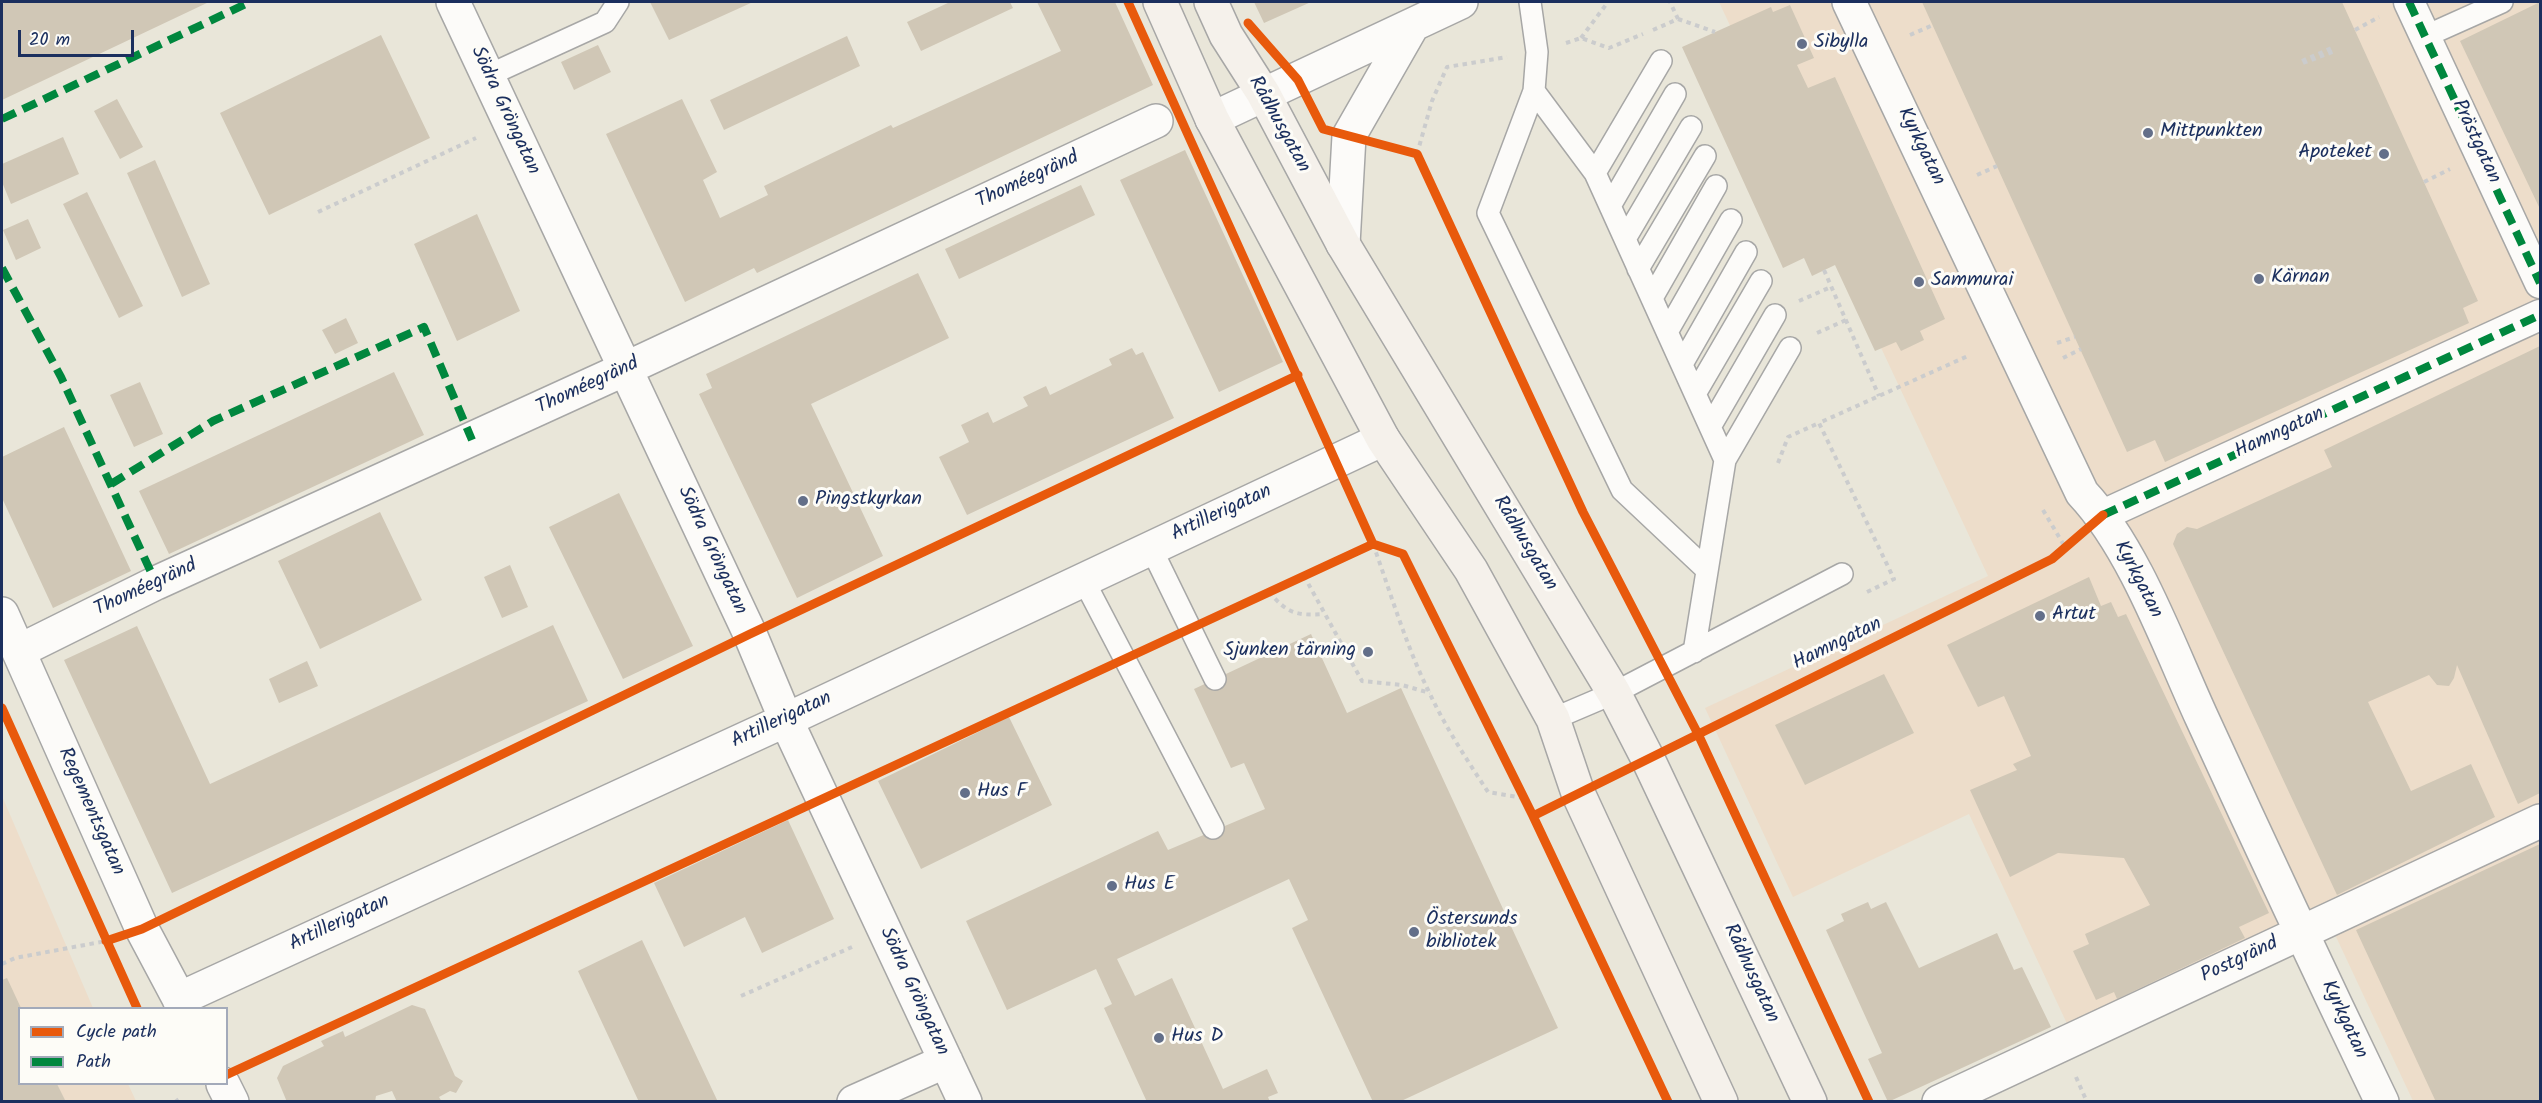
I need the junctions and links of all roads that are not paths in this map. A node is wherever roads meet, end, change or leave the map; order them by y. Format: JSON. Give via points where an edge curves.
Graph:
{"nodes":[{"id":1,"x":453,"y":2,"type":"edge"},
{"id":2,"x":618,"y":2,"type":"edge"},
{"id":3,"x":1160,"y":2,"type":"edge"},
{"id":4,"x":1211,"y":2,"type":"edge"},
{"id":5,"x":1461,"y":2,"type":"edge"},
{"id":6,"x":1530,"y":2,"type":"edge"},
{"id":7,"x":1849,"y":2,"type":"edge"},
{"id":8,"x":2409,"y":2,"type":"edge"},
{"id":9,"x":2502,"y":2,"type":"edge"},
{"id":10,"x":1412,"y":26,"type":"junction"},
{"id":11,"x":2426,"y":36,"type":"junction"},
{"id":12,"x":1661,"y":61,"type":"dead end"},
{"id":13,"x":488,"y":76,"type":"junction"},
{"id":14,"x":1534,"y":91,"type":"junction"},
{"id":15,"x":1263,"y":93,"type":"junction"},
{"id":16,"x":1675,"y":94,"type":"dead end"},
{"id":17,"x":1212,"y":119,"type":"junction"},
{"id":18,"x":1156,"y":122,"type":"dead end"},
{"id":19,"x":1690,"y":127,"type":"dead end"},
{"id":20,"x":1705,"y":156,"type":"dead end"},
{"id":21,"x":1595,"y":173,"type":"junction"},
{"id":22,"x":1716,"y":186,"type":"dead end"},
{"id":23,"x":1610,"y":206,"type":"junction"},
{"id":24,"x":1731,"y":220,"type":"dead end"},
{"id":25,"x":1625,"y":239,"type":"junction"},
{"id":26,"x":1343,"y":244,"type":"junction"},
{"id":27,"x":1746,"y":252,"type":"dead end"},
{"id":28,"x":1638,"y":269,"type":"junction"},
{"id":29,"x":1761,"y":281,"type":"dead end"},
{"id":30,"x":2541,"y":283,"type":"edge"},
{"id":31,"x":1652,"y":298,"type":"junction"},
{"id":32,"x":1775,"y":315,"type":"dead end"},
{"id":33,"x":2541,"y":315,"type":"edge"},
{"id":34,"x":1667,"y":332,"type":"junction"},
{"id":35,"x":1790,"y":348,"type":"dead end"},
{"id":36,"x":1682,"y":364,"type":"junction"},
{"id":37,"x":625,"y":369,"type":"junction"},
{"id":38,"x":1695,"y":394,"type":"junction"},
{"id":39,"x":1710,"y":427,"type":"junction"},
{"id":40,"x":1383,"y":439,"type":"junction"},
{"id":41,"x":1725,"y":460,"type":"junction"},
{"id":42,"x":2103,"y":514,"type":"junction"},
{"id":43,"x":1151,"y":548,"type":"junction"},
{"id":44,"x":1707,"y":570,"type":"junction"},
{"id":45,"x":1839,"y":576,"type":"road end"},
{"id":46,"x":1083,"y":579,"type":"junction"},
{"id":47,"x":2,"y":614,"type":"edge"},
{"id":48,"x":19,"y":651,"type":"junction"},
{"id":49,"x":1694,"y":652,"type":"junction"},
{"id":50,"x":1215,"y":679,"type":"dead end"},
{"id":51,"x":1614,"y":693,"type":"junction"},
{"id":52,"x":1553,"y":718,"type":"junction"},
{"id":53,"x":786,"y":720,"type":"junction"},
{"id":54,"x":2541,"y":821,"type":"edge"},
{"id":55,"x":1213,"y":828,"type":"dead end"},
{"id":56,"x":2301,"y":933,"type":"junction"},
{"id":57,"x":181,"y":1004,"type":"edge"},
{"id":58,"x":946,"y":1061,"type":"junction"},
{"id":59,"x":224,"y":1085,"type":"edge"},
{"id":60,"x":232,"y":1101,"type":"edge"},
{"id":61,"x":854,"y":1101,"type":"edge"},
{"id":62,"x":965,"y":1101,"type":"edge"},
{"id":63,"x":1721,"y":1101,"type":"edge"},
{"id":64,"x":1810,"y":1101,"type":"edge"},
{"id":65,"x":1939,"y":1101,"type":"edge"},
{"id":66,"x":2382,"y":1101,"type":"edge"}],
"edges":[{"from":1,"to":13,"type":"street","name":"Södra Gröngatan"},
{"from":2,"to":13,"type":"lane","via":[[605,22]]},
{"from":3,"to":17,"type":"main road"},
{"from":4,"to":15,"type":"main road","name":"Rådhusgatan","via":[[1226,35]]},
{"from":5,"to":10,"type":"street"},
{"from":6,"to":14,"type":"lane","via":[[1537,52]]},
{"from":7,"to":42,"type":"street","name":"Kyrkgatan","via":[[2082,493]]},
{"from":8,"to":11,"type":"street","name":"Prästgatan"},
{"from":9,"to":11,"type":"lane"},
{"from":10,"to":15,"type":"street"},
{"from":10,"to":26,"type":"street","via":[[1349,136]]},
{"from":11,"to":30,"type":"street","name":"Prästgatan"},
{"from":12,"to":21,"type":"lane"},
{"from":13,"to":37,"type":"street","name":"Södra Gröngatan"},
{"from":14,"to":21,"type":"lane"},
{"from":14,"to":44,"type":"lane","via":[[1488,213],[1622,490]]},
{"from":15,"to":17,"type":"street"},
{"from":15,"to":26,"type":"main road","name":"Rådhusgatan"},
{"from":16,"to":23,"type":"lane"},
{"from":17,"to":40,"type":"main road"},
{"from":18,"to":37,"type":"street","name":"Thoméegränd"},
{"from":19,"to":25,"type":"lane"},
{"from":20,"to":28,"type":"lane"},
{"from":21,"to":23,"type":"lane"},
{"from":22,"to":31,"type":"lane"},
{"from":23,"to":25,"type":"lane"},
{"from":24,"to":34,"type":"lane"},
{"from":25,"to":28,"type":"lane"},
{"from":26,"to":51,"type":"main road","name":"Rådhusgatan"},
{"from":27,"to":36,"type":"lane"},
{"from":28,"to":31,"type":"lane"},
{"from":29,"to":38,"type":"lane"},
{"from":31,"to":34,"type":"lane"},
{"from":32,"to":39,"type":"lane"},
{"from":33,"to":42,"type":"street","name":"Hamngatan"},
{"from":34,"to":36,"type":"lane"},
{"from":35,"to":41,"type":"lane"},
{"from":36,"to":38,"type":"lane"},
{"from":37,"to":48,"type":"street","name":"Thoméegränd","via":[[156,583]]},
{"from":37,"to":53,"type":"street","name":"Södra Gröngatan","via":[[750,634]]},
{"from":38,"to":39,"type":"lane"},
{"from":39,"to":41,"type":"lane"},
{"from":40,"to":43,"type":"street","name":"Artillerigatan"},
{"from":40,"to":52,"type":"main road","via":[[1471,570]]},
{"from":41,"to":44,"type":"lane"},
{"from":42,"to":56,"type":"street","name":"Kyrkgatan","via":[[2135,573]]},
{"from":43,"to":46,"type":"street","name":"Artillerigatan"},
{"from":43,"to":50,"type":"lane"},
{"from":44,"to":49,"type":"lane"},
{"from":45,"to":49,"type":"lane"},
{"from":46,"to":53,"type":"street","name":"Artillerigatan"},
{"from":46,"to":55,"type":"lane"},
{"from":47,"to":48,"type":"street","name":"Regementsgatan"},
{"from":48,"to":57,"type":"street","name":"Regementsgatan","via":[[142,929]]},
{"from":49,"to":51,"type":"lane"},
{"from":51,"to":52,"type":"lane"},
{"from":51,"to":64,"type":"main road","name":"Rådhusgatan"},
{"from":52,"to":63,"type":"main road","via":[[1578,793]]},
{"from":53,"to":57,"type":"street","name":"Artillerigatan"},
{"from":53,"to":58,"type":"street","name":"Södra Gröngatan"},
{"from":54,"to":56,"type":"street","name":"Postgränd"},
{"from":56,"to":65,"type":"street","name":"Postgränd"},
{"from":56,"to":66,"type":"street","name":"Kyrkgatan"},
{"from":58,"to":61,"type":"street"},
{"from":58,"to":62,"type":"street","name":"Södra Gröngatan"},
{"from":59,"to":60,"type":"street"}]}
